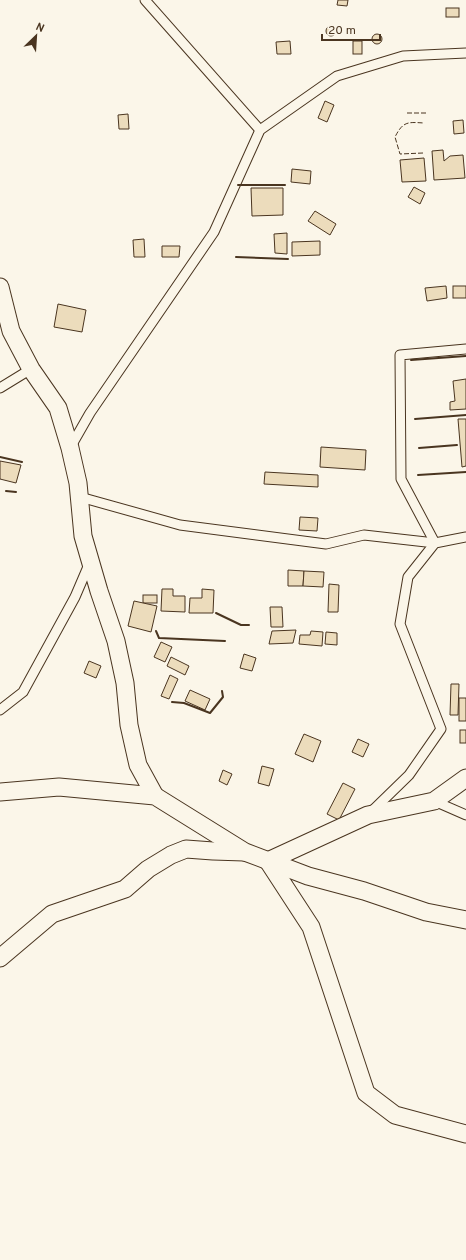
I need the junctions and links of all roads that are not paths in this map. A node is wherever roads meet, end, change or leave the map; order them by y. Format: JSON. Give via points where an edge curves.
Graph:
{"nodes":[{"id":1,"x":145,"y":0,"type":"edge"},
{"id":2,"x":466,"y":52,"type":"edge"},
{"id":3,"x":260,"y":130,"type":"junction"},
{"id":4,"x":0,"y":287,"type":"edge"},
{"id":5,"x":466,"y":349,"type":"edge"},
{"id":6,"x":31,"y":369,"type":"junction"},
{"id":7,"x":0,"y":388,"type":"edge"},
{"id":8,"x":70,"y":448,"type":"junction"},
{"id":9,"x":80,"y":497,"type":"junction"},
{"id":10,"x":466,"y":537,"type":"edge"},
{"id":11,"x":435,"y":543,"type":"junction"},
{"id":12,"x":90,"y":561,"type":"junction"},
{"id":13,"x":0,"y":710,"type":"edge"},
{"id":14,"x":466,"y":778,"type":"edge"},
{"id":15,"x":0,"y":792,"type":"edge"},
{"id":16,"x":155,"y":796,"type":"junction"},
{"id":17,"x":434,"y":801,"type":"junction"},
{"id":18,"x":368,"y":815,"type":"junction"},
{"id":19,"x":466,"y":815,"type":"edge"},
{"id":20,"x":245,"y":852,"type":"junction"},
{"id":21,"x":268,"y":861,"type":"junction"},
{"id":22,"x":466,"y":920,"type":"edge"},
{"id":23,"x":0,"y":958,"type":"edge"},
{"id":24,"x":466,"y":1134,"type":"edge"}],
"edges":[{"from":1,"to":3,"type":"lane"},
{"from":2,"to":3,"type":"lane","via":[[403,56],[337,76]]},
{"from":3,"to":8,"type":"lane","via":[[214,232],[90,413]]},
{"from":4,"to":6,"type":"street","via":[[12,331]]},
{"from":5,"to":11,"type":"lane","via":[[400,355],[401,479]]},
{"from":6,"to":7,"type":"lane"},
{"from":6,"to":8,"type":"street","via":[[58,408]]},
{"from":8,"to":9,"type":"street"},
{"from":9,"to":11,"type":"lane","via":[[180,525],[295,540],[326,544],[364,535]]},
{"from":9,"to":12,"type":"street","via":[[83,536]]},
{"from":10,"to":11,"type":"lane"},
{"from":11,"to":18,"type":"lane","via":[[408,577],[400,624],[441,729],[409,775]]},
{"from":12,"to":13,"type":"lane","via":[[75,597],[23,692]]},
{"from":12,"to":16,"type":"street","via":[[116,641],[138,765]]},
{"from":14,"to":17,"type":"street"},
{"from":15,"to":16,"type":"street","via":[[60,787]]},
{"from":16,"to":20,"type":"street"},
{"from":17,"to":18,"type":"street"},
{"from":17,"to":19,"type":"lane"},
{"from":18,"to":21,"type":"street"},
{"from":20,"to":21,"type":"street"},
{"from":20,"to":23,"type":"street","via":[[186,849],[172,855],[148,869],[124,889],[52,914]]},
{"from":21,"to":22,"type":"street","via":[[426,912]]},
{"from":21,"to":24,"type":"street","via":[[311,927],[366,1093],[395,1115]]}]}
